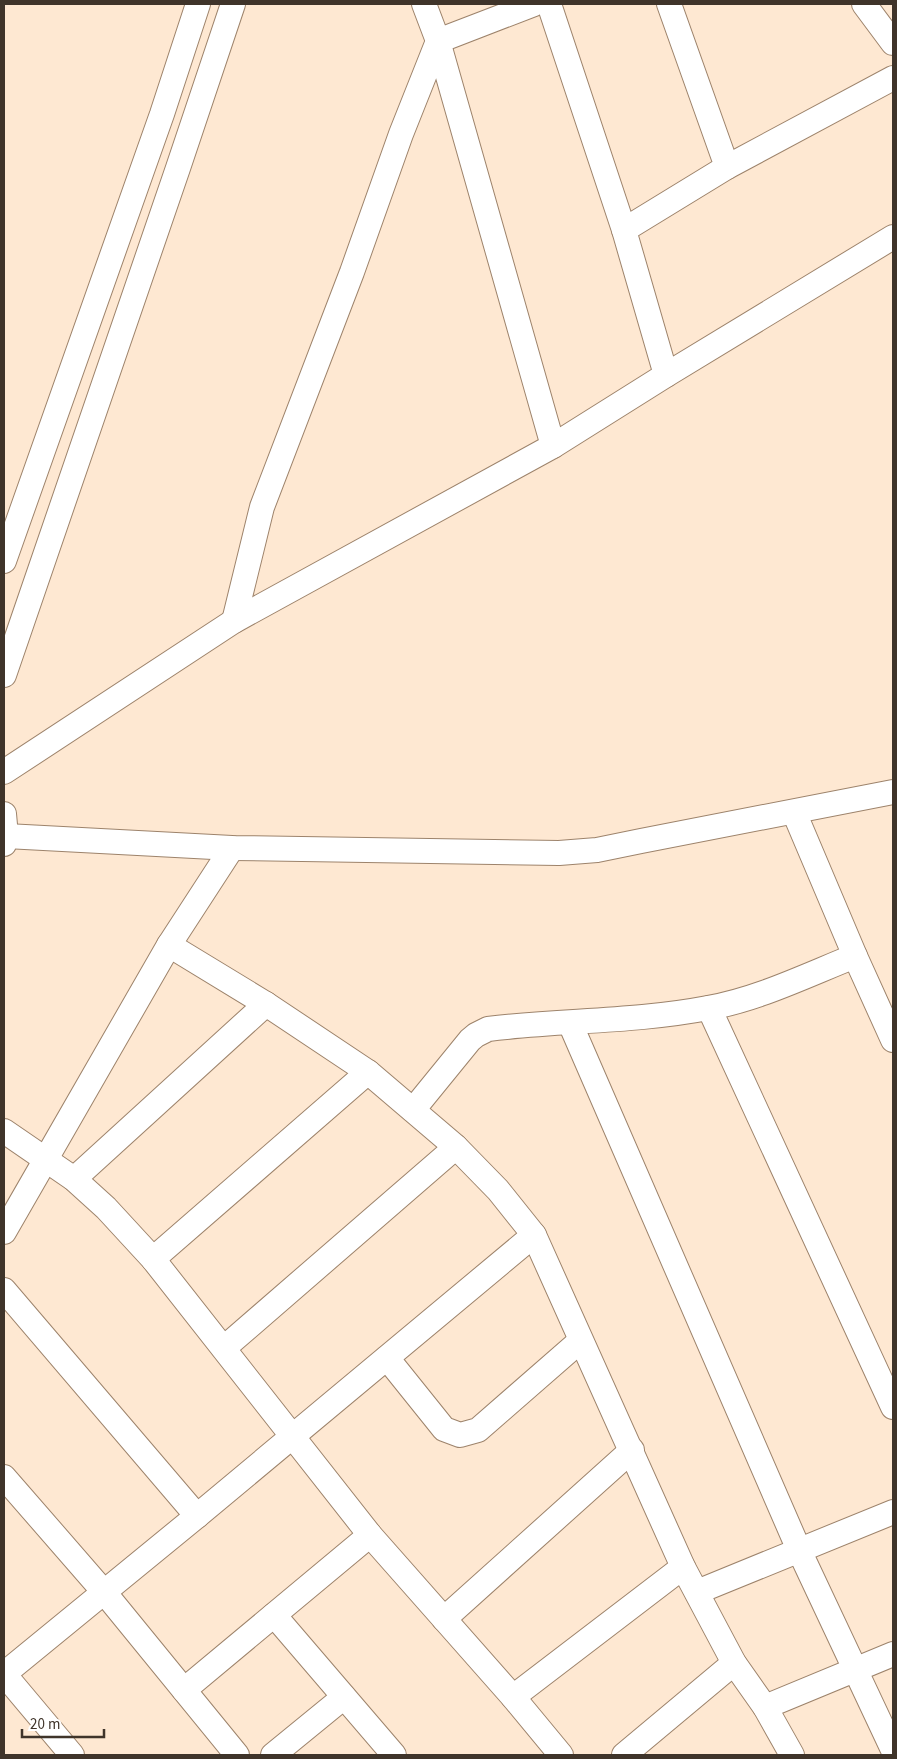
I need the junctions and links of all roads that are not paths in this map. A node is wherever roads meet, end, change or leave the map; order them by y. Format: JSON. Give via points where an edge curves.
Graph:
{"nodes":[{"id":1,"x":198,"y":4,"type":"edge"},
{"id":2,"x":232,"y":4,"type":"edge"},
{"id":3,"x":424,"y":4,"type":"edge"},
{"id":4,"x":534,"y":4,"type":"edge"},
{"id":5,"x":549,"y":4,"type":"edge"},
{"id":6,"x":669,"y":4,"type":"edge"},
{"id":7,"x":864,"y":4,"type":"edge"},
{"id":8,"x":438,"y":41,"type":"junction"},
{"id":9,"x":893,"y":43,"type":"edge"},
{"id":10,"x":893,"y":78,"type":"edge"},
{"id":11,"x":727,"y":167,"type":"junction"},
{"id":12,"x":624,"y":230,"type":"junction"},
{"id":13,"x":893,"y":236,"type":"edge"},
{"id":14,"x":666,"y":375,"type":"junction"},
{"id":15,"x":553,"y":446,"type":"junction"},
{"id":16,"x":4,"y":561,"type":"edge"},
{"id":17,"x":234,"y":621,"type":"junction"},
{"id":18,"x":4,"y":675,"type":"edge"},
{"id":19,"x":4,"y":772,"type":"edge"},
{"id":20,"x":893,"y":792,"type":"edge"},
{"id":21,"x":794,"y":812,"type":"junction"},
{"id":22,"x":5,"y":831,"type":"edge"},
{"id":23,"x":232,"y":848,"type":"junction"},
{"id":24,"x":169,"y":944,"type":"junction"},
{"id":25,"x":855,"y":956,"type":"junction"},
{"id":26,"x":266,"y":1004,"type":"junction"},
{"id":27,"x":709,"y":1008,"type":"junction"},
{"id":28,"x":570,"y":1023,"type":"junction"},
{"id":29,"x":893,"y":1040,"type":"edge"},
{"id":30,"x":368,"y":1072,"type":"junction"},
{"id":31,"x":413,"y":1110,"type":"junction"},
{"id":32,"x":4,"y":1131,"type":"edge"},
{"id":33,"x":456,"y":1147,"type":"junction"},
{"id":34,"x":46,"y":1160,"type":"junction"},
{"id":35,"x":74,"y":1179,"type":"junction"},
{"id":36,"x":4,"y":1232,"type":"edge"},
{"id":37,"x":534,"y":1235,"type":"junction"},
{"id":38,"x":153,"y":1259,"type":"junction"},
{"id":39,"x":4,"y":1290,"type":"edge"},
{"id":40,"x":580,"y":1341,"type":"junction"},
{"id":41,"x":224,"y":1348,"type":"junction"},
{"id":42,"x":387,"y":1358,"type":"junction"},
{"id":43,"x":893,"y":1407,"type":"edge"},
{"id":44,"x":292,"y":1437,"type":"junction"},
{"id":45,"x":632,"y":1450,"type":"junction"},
{"id":46,"x":4,"y":1477,"type":"edge"},
{"id":47,"x":893,"y":1512,"type":"edge"},
{"id":48,"x":197,"y":1516,"type":"junction"},
{"id":49,"x":370,"y":1535,"type":"junction"},
{"id":50,"x":799,"y":1550,"type":"junction"},
{"id":51,"x":683,"y":1567,"type":"junction"},
{"id":52,"x":104,"y":1592,"type":"junction"},
{"id":53,"x":697,"y":1592,"type":"junction"},
{"id":54,"x":274,"y":1615,"type":"junction"},
{"id":55,"x":444,"y":1619,"type":"junction"},
{"id":56,"x":893,"y":1654,"type":"edge"},
{"id":57,"x":734,"y":1663,"type":"junction"},
{"id":58,"x":855,"y":1670,"type":"junction"},
{"id":59,"x":4,"y":1674,"type":"edge"},
{"id":60,"x":184,"y":1690,"type":"junction"},
{"id":61,"x":344,"y":1697,"type":"junction"},
{"id":62,"x":513,"y":1697,"type":"junction"},
{"id":63,"x":765,"y":1707,"type":"junction"},
{"id":64,"x":893,"y":1750,"type":"edge"},
{"id":65,"x":60,"y":1751,"type":"edge"},
{"id":66,"x":237,"y":1755,"type":"edge"},
{"id":67,"x":273,"y":1755,"type":"edge"},
{"id":68,"x":394,"y":1755,"type":"edge"},
{"id":69,"x":561,"y":1755,"type":"edge"},
{"id":70,"x":624,"y":1755,"type":"edge"},
{"id":71,"x":792,"y":1755,"type":"edge"}],
"edges":[{"from":1,"to":16,"type":"street"},
{"from":2,"to":18,"type":"street"},
{"from":3,"to":8,"type":"street"},
{"from":4,"to":8,"type":"street"},
{"from":5,"to":12,"type":"street"},
{"from":6,"to":11,"type":"street"},
{"from":7,"to":9,"type":"street"},
{"from":8,"to":15,"type":"street"},
{"from":8,"to":17,"type":"street","via":[[262,507]]},
{"from":10,"to":11,"type":"street"},
{"from":11,"to":12,"type":"street"},
{"from":12,"to":14,"type":"street"},
{"from":13,"to":14,"type":"street"},
{"from":14,"to":15,"type":"street"},
{"from":15,"to":17,"type":"street"},
{"from":17,"to":19,"type":"street"},
{"from":20,"to":21,"type":"street"},
{"from":21,"to":23,"type":"street","via":[[597,850],[560,853]]},
{"from":21,"to":25,"type":"street"},
{"from":22,"to":23,"type":"street"},
{"from":23,"to":24,"type":"street"},
{"from":24,"to":26,"type":"street"},
{"from":24,"to":34,"type":"street"},
{"from":25,"to":27,"type":"street","via":[[747,999]]},
{"from":25,"to":29,"type":"street"},
{"from":26,"to":30,"type":"street"},
{"from":26,"to":35,"type":"street"},
{"from":27,"to":28,"type":"street","via":[[661,1016]]},
{"from":27,"to":43,"type":"street"},
{"from":28,"to":31,"type":"street","via":[[481,1032],[466,1044]]},
{"from":28,"to":50,"type":"street"},
{"from":30,"to":31,"type":"street"},
{"from":30,"to":38,"type":"street"},
{"from":31,"to":33,"type":"street"},
{"from":32,"to":34,"type":"street"},
{"from":33,"to":37,"type":"street","via":[[498,1190]]},
{"from":33,"to":41,"type":"street"},
{"from":34,"to":35,"type":"street"},
{"from":34,"to":36,"type":"street"},
{"from":35,"to":38,"type":"street"},
{"from":37,"to":40,"type":"street"},
{"from":37,"to":42,"type":"street"},
{"from":38,"to":41,"type":"street"},
{"from":39,"to":48,"type":"street"},
{"from":40,"to":42,"type":"street","via":[[478,1430],[460,1435],[444,1429]]},
{"from":40,"to":45,"type":"street"},
{"from":41,"to":44,"type":"street"},
{"from":42,"to":44,"type":"street"},
{"from":44,"to":48,"type":"street"},
{"from":44,"to":49,"type":"street"},
{"from":45,"to":51,"type":"street"},
{"from":45,"to":55,"type":"street"},
{"from":46,"to":52,"type":"street"},
{"from":47,"to":50,"type":"street"},
{"from":48,"to":52,"type":"street"},
{"from":49,"to":54,"type":"street"},
{"from":49,"to":55,"type":"street"},
{"from":50,"to":53,"type":"street"},
{"from":50,"to":58,"type":"street"},
{"from":51,"to":53,"type":"street"},
{"from":51,"to":62,"type":"street"},
{"from":52,"to":59,"type":"street"},
{"from":52,"to":60,"type":"street"},
{"from":53,"to":57,"type":"street"},
{"from":54,"to":60,"type":"street"},
{"from":54,"to":61,"type":"street"},
{"from":55,"to":62,"type":"street"},
{"from":56,"to":58,"type":"street"},
{"from":57,"to":63,"type":"street"},
{"from":57,"to":70,"type":"street"},
{"from":58,"to":63,"type":"street"},
{"from":58,"to":64,"type":"street"},
{"from":59,"to":65,"type":"street"},
{"from":60,"to":66,"type":"street"},
{"from":61,"to":67,"type":"street"},
{"from":61,"to":68,"type":"street"},
{"from":62,"to":69,"type":"street"},
{"from":63,"to":71,"type":"street"}]}
